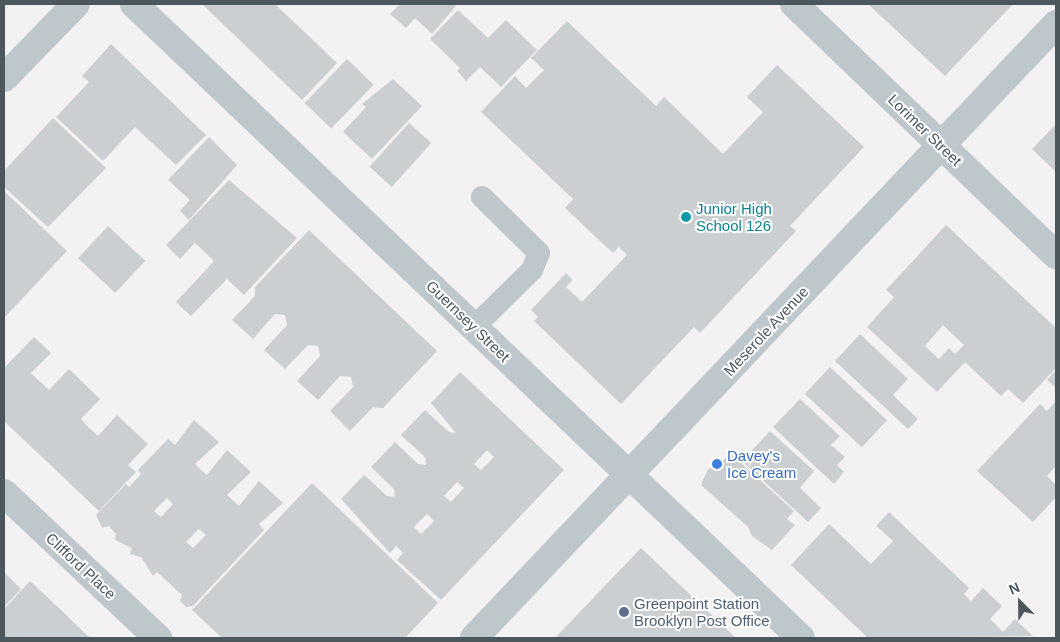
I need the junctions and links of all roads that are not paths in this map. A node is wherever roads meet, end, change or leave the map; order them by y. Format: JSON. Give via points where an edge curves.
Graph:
{"nodes":[{"id":1,"x":76,"y":4,"type":"edge"},
{"id":2,"x":134,"y":4,"type":"edge"},
{"id":3,"x":794,"y":4,"type":"edge"},
{"id":4,"x":1056,"y":24,"type":"edge"},
{"id":5,"x":4,"y":78,"type":"edge"},
{"id":6,"x":942,"y":146,"type":"junction"},
{"id":7,"x":482,"y":197,"type":"dead end"},
{"id":8,"x":1056,"y":255,"type":"edge"},
{"id":9,"x":474,"y":328,"type":"junction"},
{"id":10,"x":629,"y":474,"type":"junction"},
{"id":11,"x":4,"y":493,"type":"edge"},
{"id":12,"x":158,"y":638,"type":"edge"},
{"id":13,"x":474,"y":638,"type":"edge"},
{"id":14,"x":802,"y":638,"type":"edge"}],
"edges":[{"from":1,"to":5,"type":"street"},
{"from":2,"to":9,"type":"street","name":"Guernsey Street"},
{"from":3,"to":6,"type":"street","name":"Lorimer Street"},
{"from":4,"to":6,"type":"street","name":"Meserole Avenue"},
{"from":6,"to":8,"type":"street","name":"Lorimer Street"},
{"from":6,"to":10,"type":"street","name":"Meserole Avenue"},
{"from":7,"to":9,"type":"lane","via":[[539,253],[532,270]]},
{"from":9,"to":10,"type":"street","name":"Guernsey Street"},
{"from":10,"to":13,"type":"street","name":"Meserole Avenue"},
{"from":10,"to":14,"type":"street","name":"Guernsey Street"},
{"from":11,"to":12,"type":"street","name":"Clifford Place"}]}
